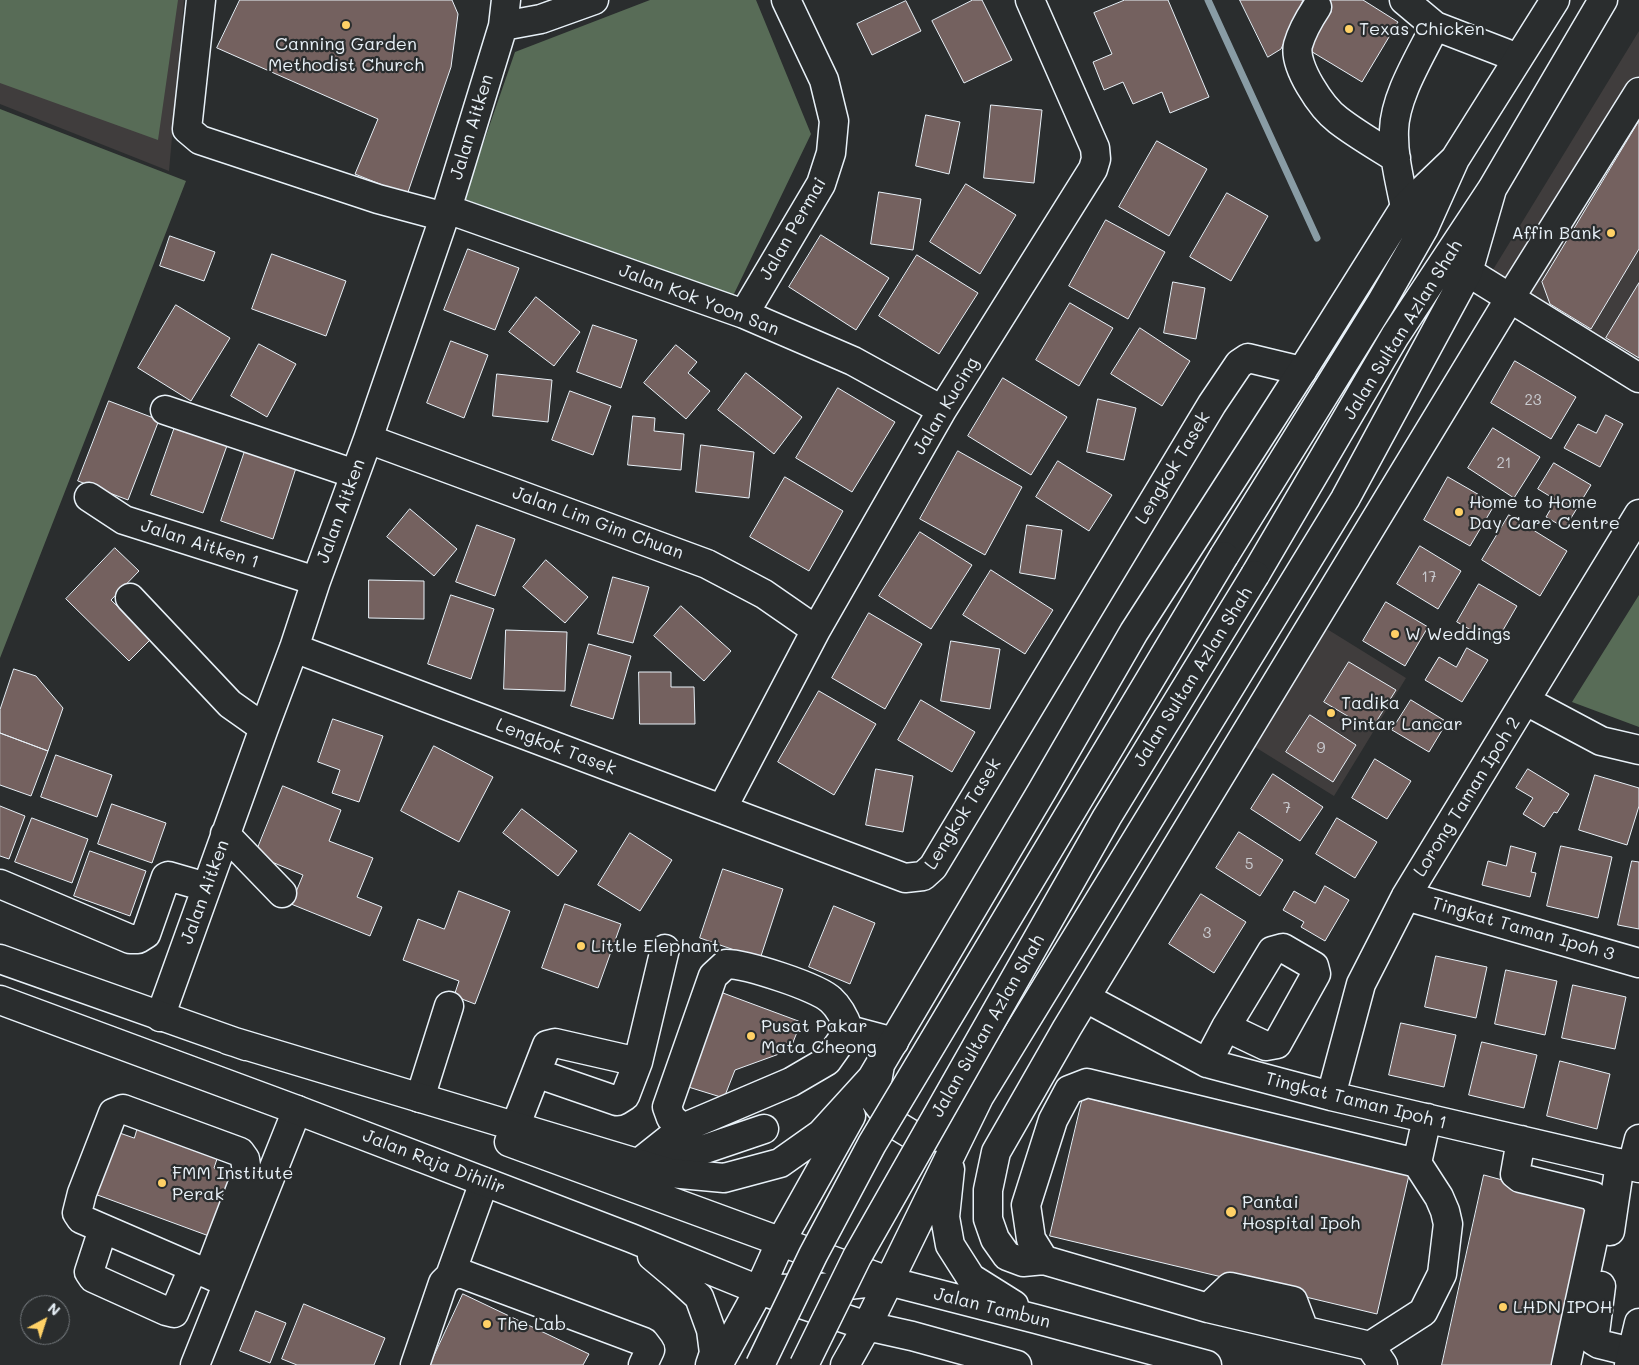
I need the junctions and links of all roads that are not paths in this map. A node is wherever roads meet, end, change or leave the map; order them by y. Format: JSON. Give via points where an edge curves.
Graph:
{"nodes":[{"id":1,"x":201,"y":0,"type":"edge"},
{"id":2,"x":506,"y":0,"type":"edge"},
{"id":3,"x":594,"y":0,"type":"edge"},
{"id":4,"x":786,"y":0,"type":"edge"},
{"id":5,"x":1030,"y":0,"type":"edge"},
{"id":6,"x":1404,"y":0,"type":"edge"},
{"id":7,"x":1555,"y":0,"type":"edge"},
{"id":8,"x":1602,"y":0,"type":"edge"},
{"id":9,"x":1317,"y":7,"type":"dead end"},
{"id":10,"x":502,"y":26,"type":"junction"},
{"id":11,"x":1435,"y":26,"type":"junction"},
{"id":12,"x":1518,"y":58,"type":"junction"},
{"id":13,"x":1639,"y":92,"type":"edge"},
{"id":14,"x":1396,"y":158,"type":"junction"},
{"id":15,"x":1454,"y":159,"type":"junction"},
{"id":16,"x":1492,"y":189,"type":"junction"},
{"id":17,"x":1405,"y":207,"type":"junction"},
{"id":18,"x":446,"y":213,"type":"junction"},
{"id":19,"x":1468,"y":272,"type":"junction"},
{"id":20,"x":1510,"y":298,"type":"junction"},
{"id":21,"x":744,"y":314,"type":"junction"},
{"id":22,"x":1302,"y":372,"type":"junction"},
{"id":23,"x":1639,"y":378,"type":"edge"},
{"id":24,"x":165,"y":410,"type":"dead end"},
{"id":25,"x":942,"y":410,"type":"junction"},
{"id":26,"x":368,"y":439,"type":"junction"},
{"id":27,"x":355,"y":474,"type":"junction"},
{"id":28,"x":89,"y":497,"type":"dead end"},
{"id":29,"x":1639,"y":514,"type":"edge"},
{"id":30,"x":316,"y":581,"type":"junction"},
{"id":31,"x":130,"y":598,"type":"dead end"},
{"id":32,"x":816,"y":630,"type":"junction"},
{"id":33,"x":294,"y":648,"type":"junction"},
{"id":34,"x":1526,"y":701,"type":"junction"},
{"id":35,"x":264,"y":728,"type":"junction"},
{"id":36,"x":1639,"y":750,"type":"edge"},
{"id":37,"x":722,"y":810,"type":"junction"},
{"id":38,"x":226,"y":834,"type":"junction"},
{"id":39,"x":0,"y":884,"type":"edge"},
{"id":40,"x":206,"y":887,"type":"junction"},
{"id":41,"x":282,"y":893,"type":"dead end"},
{"id":42,"x":1406,"y":896,"type":"junction"},
{"id":43,"x":665,"y":949,"type":"dead end"},
{"id":44,"x":0,"y":959,"type":"edge"},
{"id":45,"x":1639,"y":963,"type":"edge"},
{"id":46,"x":1086,"y":998,"type":"junction"},
{"id":47,"x":0,"y":1000,"type":"edge"},
{"id":48,"x":449,"y":1006,"type":"dead end"},
{"id":49,"x":160,"y":1016,"type":"junction"},
{"id":50,"x":1226,"y":1027,"type":"dead end"},
{"id":51,"x":849,"y":1030,"type":"junction"},
{"id":52,"x":228,"y":1040,"type":"junction"},
{"id":53,"x":882,"y":1061,"type":"junction"},
{"id":54,"x":638,"y":1062,"type":"junction"},
{"id":55,"x":1206,"y":1063,"type":"junction"},
{"id":56,"x":536,"y":1073,"type":"junction"},
{"id":57,"x":1331,"y":1096,"type":"junction"},
{"id":58,"x":979,"y":1097,"type":"junction"},
{"id":59,"x":420,"y":1098,"type":"junction"},
{"id":60,"x":297,"y":1110,"type":"junction"},
{"id":61,"x":1427,"y":1118,"type":"junction"},
{"id":62,"x":515,"y":1126,"type":"junction"},
{"id":63,"x":683,"y":1128,"type":"junction"},
{"id":64,"x":764,"y":1129,"type":"dead end"},
{"id":65,"x":1639,"y":1139,"type":"edge"},
{"id":66,"x":1521,"y":1140,"type":"junction"},
{"id":67,"x":952,"y":1150,"type":"junction"},
{"id":68,"x":1416,"y":1163,"type":"junction"},
{"id":69,"x":645,"y":1165,"type":"junction"},
{"id":70,"x":1630,"y":1165,"type":"edge"},
{"id":71,"x":484,"y":1182,"type":"junction"},
{"id":72,"x":1604,"y":1221,"type":"junction"},
{"id":73,"x":103,"y":1229,"type":"junction"},
{"id":74,"x":631,"y":1238,"type":"junction"},
{"id":75,"x":781,"y":1241,"type":"junction"},
{"id":76,"x":1044,"y":1260,"type":"junction"},
{"id":77,"x":209,"y":1275,"type":"junction"},
{"id":78,"x":450,"y":1276,"type":"junction"},
{"id":79,"x":888,"y":1281,"type":"junction"},
{"id":80,"x":822,"y":1288,"type":"junction"},
{"id":81,"x":759,"y":1290,"type":"junction"},
{"id":82,"x":1036,"y":1319,"type":"junction"},
{"id":83,"x":1639,"y":1323,"type":"edge"},
{"id":84,"x":867,"y":1326,"type":"junction"},
{"id":85,"x":1583,"y":1335,"type":"junction"},
{"id":86,"x":1377,"y":1355,"type":"edge"},
{"id":87,"x":1631,"y":1358,"type":"edge"},
{"id":88,"x":1000,"y":1364,"type":"edge"},
{"id":89,"x":195,"y":1365,"type":"edge"},
{"id":90,"x":415,"y":1365,"type":"edge"},
{"id":91,"x":643,"y":1365,"type":"edge"},
{"id":92,"x":710,"y":1365,"type":"edge"},
{"id":93,"x":718,"y":1365,"type":"edge"},
{"id":94,"x":760,"y":1365,"type":"edge"},
{"id":95,"x":804,"y":1365,"type":"edge"},
{"id":96,"x":845,"y":1365,"type":"edge"},
{"id":97,"x":1207,"y":1365,"type":"edge"},
{"id":98,"x":1566,"y":1365,"type":"edge"}],
"edges":[{"from":1,"to":18,"type":"main road","name":"Jalan Kok Yoon San","via":[[187,128],[200,140],[378,199]]},
{"from":2,"to":10,"type":"main road","name":"Jalan Aitken"},
{"from":3,"to":10,"type":"main road","via":[[541,20]]},
{"from":4,"to":21,"type":"main road","name":"Jalan Permai","via":[[824,80],[834,121],[832,153],[821,184]]},
{"from":5,"to":25,"type":"main road","name":"Jalan Kucing","via":[[1095,148],[1096,159],[1093,170]]},
{"from":6,"to":11,"type":"main road"},
{"from":7,"to":12,"type":"main road","name":"Jalan Sultan Azlan Shah"},
{"from":8,"to":16,"type":"main road","name":"Jalan Sultan Azlan Shah"},
{"from":9,"to":14,"type":"main road","via":[[1298,46],[1299,64],[1311,88],[1336,119]]},
{"from":10,"to":18,"type":"main road","name":"Jalan Aitken"},
{"from":11,"to":12,"type":"main road"},
{"from":11,"to":14,"type":"main road","via":[[1401,97],[1394,129]]},
{"from":12,"to":15,"type":"main road","name":"Jalan Sultan Azlan Shah"},
{"from":13,"to":20,"type":"main road"},
{"from":14,"to":17,"type":"main road"},
{"from":15,"to":17,"type":"main road"},
{"from":15,"to":94,"type":"main road","name":"Jalan Sultan Azlan Shah","bridge":true,"via":[[1424,228],[1381,303],[1224,556],[872,1144]]},
{"from":16,"to":19,"type":"main road"},
{"from":16,"to":95,"type":"main road","name":"Jalan Sultan Azlan Shah","bridge":true,"via":[[1395,336],[1102,826],[857,1257]]},
{"from":17,"to":22,"type":"main road"},
{"from":18,"to":21,"type":"main road","name":"Jalan Kok Yoon San"},
{"from":18,"to":26,"type":"main road","name":"Jalan Aitken"},
{"from":19,"to":20,"type":"main road"},
{"from":19,"to":58,"type":"main road","via":[[1345,499]]},
{"from":20,"to":23,"type":"main road"},
{"from":20,"to":46,"type":"main road"},
{"from":21,"to":25,"type":"main road","name":"Jalan Kok Yoon San","via":[[853,361]]},
{"from":22,"to":37,"type":"main road","name":"Lengkok Tasek","via":[[1248,358],[1239,364],[932,867],[923,876],[905,878]]},
{"from":22,"to":53,"type":"main road","via":[[1134,632]]},
{"from":24,"to":27,"type":"main road"},
{"from":25,"to":32,"type":"main road","name":"Jalan Kucing"},
{"from":26,"to":27,"type":"main road","name":"Jalan Aitken"},
{"from":26,"to":32,"type":"main road","name":"Jalan Lim Gim Chuan","via":[[707,564],[764,594]]},
{"from":27,"to":30,"type":"main road","name":"Jalan Aitken"},
{"from":28,"to":30,"type":"main road","name":"Jalan Aitken 1","via":[[124,520]]},
{"from":29,"to":34,"type":"main road","name":"Lorong Taman Ipoh 2"},
{"from":30,"to":33,"type":"main road","name":"Jalan Aitken"},
{"from":31,"to":35,"type":"main road","via":[[230,704]]},
{"from":32,"to":37,"type":"main road","name":"Jalan Kucing"},
{"from":33,"to":35,"type":"main road","name":"Jalan Aitken"},
{"from":33,"to":37,"type":"main road","name":"Lengkok Tasek"},
{"from":34,"to":36,"type":"main road","via":[[1601,741]]},
{"from":34,"to":42,"type":"main road","name":"Lorong Taman Ipoh 2"},
{"from":35,"to":38,"type":"main road","name":"Jalan Aitken"},
{"from":38,"to":40,"type":"main road","name":"Jalan Aitken"},
{"from":38,"to":41,"type":"main road"},
{"from":39,"to":40,"type":"main road","via":[[130,939],[146,934],[166,877]]},
{"from":40,"to":49,"type":"main road","name":"Jalan Aitken"},
{"from":42,"to":45,"type":"main road","name":"Tingkat Taman Ipoh 3"},
{"from":42,"to":57,"type":"main road","name":"Lorong Taman Ipoh 2","via":[[1361,984]]},
{"from":43,"to":54,"type":"main road"},
{"from":44,"to":49,"type":"main road"},
{"from":46,"to":55,"type":"main road","name":"Tingkat Taman Ipoh 1"},
{"from":46,"to":76,"type":"main road","via":[[996,1152],[988,1190],[988,1219],[1007,1256],[1024,1262]]},
{"from":47,"to":60,"type":"main road","name":"Jalan Raja Dihilir"},
{"from":48,"to":59,"type":"main road"},
{"from":49,"to":52,"type":"main road"},
{"from":50,"to":55,"type":"main road"},
{"from":51,"to":53,"type":"main road"},
{"from":51,"to":63,"type":"main road","via":[[827,1061],[791,1082]]},
{"from":51,"to":63,"type":"main road","via":[[843,1015],[817,990],[745,966],[726,964],[713,976],[667,1107],[671,1118]]},
{"from":52,"to":59,"type":"main road"},
{"from":52,"to":75,"type":"main road"},
{"from":53,"to":58,"type":"main road","via":[[874,1099],[891,1122],[919,1139],[954,1134]]},
{"from":53,"to":69,"type":"main road","via":[[820,1134],[780,1163],[724,1178],[670,1173]]},
{"from":53,"to":75,"type":"main road"},
{"from":54,"to":56,"type":"main road","via":[[555,1043],[547,1045]]},
{"from":54,"to":56,"type":"main road","via":[[625,1096],[616,1101]]},
{"from":55,"to":57,"type":"main road","name":"Tingkat Taman Ipoh 1"},
{"from":56,"to":62,"type":"main road"},
{"from":57,"to":61,"type":"main road","name":"Tingkat Taman Ipoh 1"},
{"from":58,"to":67,"type":"main road"},
{"from":59,"to":62,"type":"main road"},
{"from":60,"to":71,"type":"main road","name":"Jalan Raja Dihilir"},
{"from":60,"to":77,"type":"main road"},
{"from":61,"to":66,"type":"main road","name":"Tingkat Taman Ipoh 1"},
{"from":61,"to":68,"type":"main road"},
{"from":62,"to":69,"type":"main road"},
{"from":63,"to":69,"type":"main road"},
{"from":64,"to":69,"type":"main road"},
{"from":65,"to":70,"type":"main road"},
{"from":66,"to":70,"type":"main road","name":"Tingkat Taman Ipoh 1"},
{"from":66,"to":72,"type":"main road","via":[[1515,1174],[1593,1196]]},
{"from":67,"to":79,"type":"main road"},
{"from":67,"to":82,"type":"main road","via":[[945,1217],[950,1245],[971,1278]]},
{"from":68,"to":76,"type":"main road","via":[[1087,1082],[1069,1090],[1053,1120],[1026,1205],[1031,1239]]},
{"from":68,"to":86,"type":"main road","via":[[1445,1211],[1448,1224],[1442,1274],[1423,1312]]},
{"from":70,"to":72,"type":"main road"},
{"from":71,"to":74,"type":"main road","name":"Jalan Raja Dihilir"},
{"from":71,"to":78,"type":"main road"},
{"from":72,"to":85,"type":"main road"},
{"from":73,"to":77,"type":"main road"},
{"from":73,"to":77,"type":"main road","via":[[89,1272],[93,1278],[166,1311],[174,1313]]},
{"from":73,"to":77,"type":"main road","via":[[81,1219],[77,1213],[114,1113],[123,1109],[240,1152],[246,1159],[247,1172]]},
{"from":74,"to":81,"type":"main road","name":"Jalan Raja Dihilir"},
{"from":74,"to":92,"type":"main road","via":[[699,1297],[711,1330],[714,1353]]},
{"from":75,"to":79,"type":"main road","name":"Jalan Tambun"},
{"from":75,"to":80,"type":"main road"},
{"from":75,"to":81,"type":"main road"},
{"from":76,"to":86,"type":"main road","via":[[1208,1308],[1304,1330]]},
{"from":77,"to":89,"type":"main road"},
{"from":78,"to":90,"type":"main road","via":[[443,1283]]},
{"from":78,"to":91,"type":"main road","via":[[460,1272],[644,1342],[650,1350]]},
{"from":79,"to":80,"type":"main road"},
{"from":79,"to":82,"type":"main road","name":"Jalan Tambun"},
{"from":79,"to":84,"type":"main road"},
{"from":80,"to":81,"type":"main road"},
{"from":80,"to":84,"type":"main road"},
{"from":81,"to":84,"type":"main road","name":"Jalan Raja Dihilir"},
{"from":81,"to":93,"type":"main road"},
{"from":82,"to":97,"type":"main road","name":"Jalan Tambun"},
{"from":83,"to":87,"type":"main road"},
{"from":84,"to":88,"type":"main road","via":[[912,1336]]},
{"from":84,"to":96,"type":"main road"},
{"from":85,"to":87,"type":"main road"},
{"from":85,"to":98,"type":"main road"}]}
